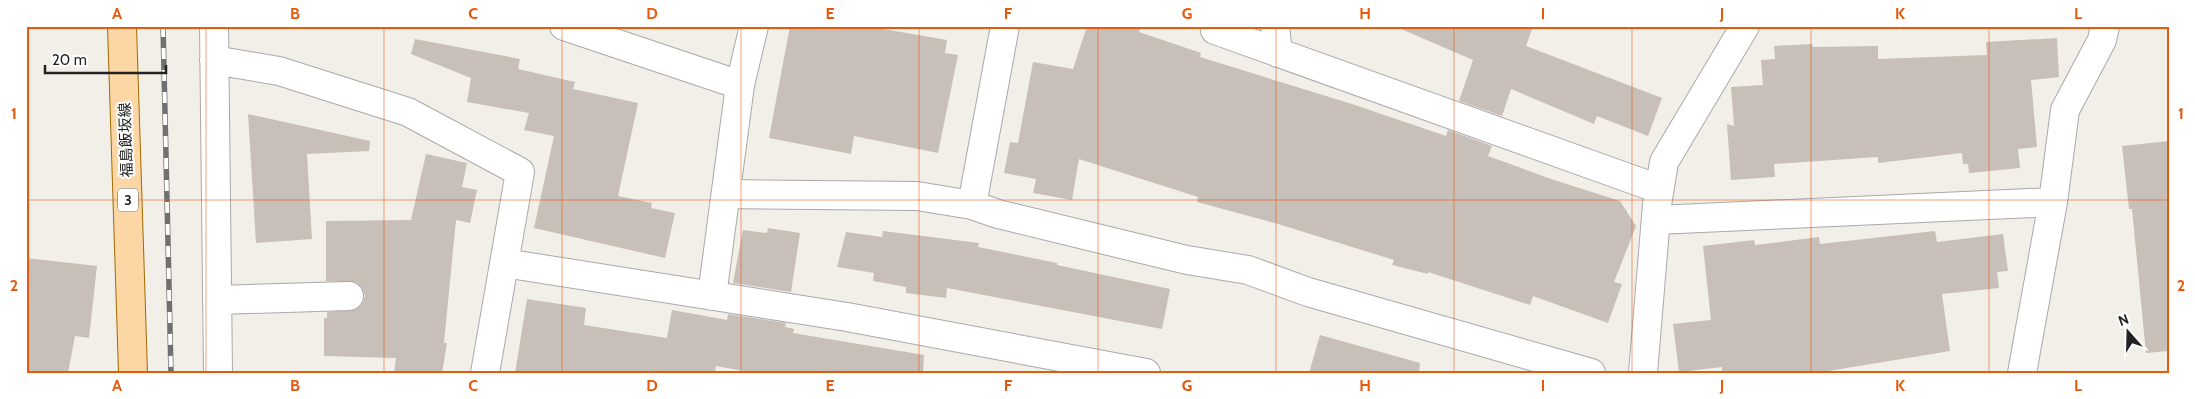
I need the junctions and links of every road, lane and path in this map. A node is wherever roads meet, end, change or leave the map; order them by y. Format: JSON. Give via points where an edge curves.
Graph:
{"nodes":[{"id":1,"x":122,"y":26,"type":"edge"},
{"id":2,"x":214,"y":26,"type":"edge"},
{"id":3,"x":564,"y":26,"type":"edge"},
{"id":4,"x":754,"y":26,"type":"edge"},
{"id":5,"x":1005,"y":26,"type":"edge"},
{"id":6,"x":1745,"y":26,"type":"edge"},
{"id":7,"x":2104,"y":26,"type":"edge"},
{"id":8,"x":1216,"y":30,"type":"dead end"},
{"id":9,"x":1276,"y":39,"type":"edge"},
{"id":10,"x":214,"y":60,"type":"junction"},
{"id":11,"x":740,"y":85,"type":"junction"},
{"id":12,"x":1659,"y":189,"type":"junction"},
{"id":13,"x":726,"y":194,"type":"junction"},
{"id":14,"x":2053,"y":202,"type":"junction"},
{"id":15,"x":972,"y":205,"type":"junction"},
{"id":16,"x":1656,"y":220,"type":"junction"},
{"id":17,"x":504,"y":263,"type":"junction"},
{"id":18,"x":349,"y":296,"type":"dead end"},
{"id":19,"x":712,"y":296,"type":"junction"},
{"id":20,"x":217,"y":300,"type":"junction"},
{"id":21,"x":1144,"y":372,"type":"edge"},
{"id":22,"x":133,"y":373,"type":"edge"},
{"id":23,"x":218,"y":373,"type":"edge"},
{"id":24,"x":485,"y":373,"type":"edge"},
{"id":25,"x":1591,"y":373,"type":"edge"},
{"id":26,"x":1643,"y":373,"type":"edge"},
{"id":27,"x":2022,"y":373,"type":"edge"}],
"edges":[{"from":1,"to":22,"type":"main road","name":"福島飯坂線","number":"3"},
{"from":2,"to":10,"type":"street"},
{"from":3,"to":11,"type":"street"},
{"from":4,"to":11,"type":"street"},
{"from":5,"to":15,"type":"street"},
{"from":6,"to":12,"type":"street","via":[[1664,162]]},
{"from":7,"to":14,"type":"street","via":[[2102,40],[2065,110]]},
{"from":8,"to":9,"type":"street"},
{"from":9,"to":12,"type":"street"},
{"from":10,"to":17,"type":"street","via":[[279,71],[408,112],[520,172]]},
{"from":10,"to":20,"type":"street"},
{"from":11,"to":13,"type":"street"},
{"from":12,"to":16,"type":"street"},
{"from":13,"to":15,"type":"street","via":[[917,196]]},
{"from":13,"to":19,"type":"street"},
{"from":14,"to":16,"type":"street"},
{"from":14,"to":27,"type":"street"},
{"from":15,"to":25,"type":"street","via":[[1187,260],[1248,270],[1308,292]]},
{"from":16,"to":26,"type":"street"},
{"from":17,"to":19,"type":"street"},
{"from":17,"to":24,"type":"street"},
{"from":18,"to":20,"type":"street"},
{"from":19,"to":21,"type":"street","via":[[847,317]]},
{"from":20,"to":23,"type":"street"}]}
